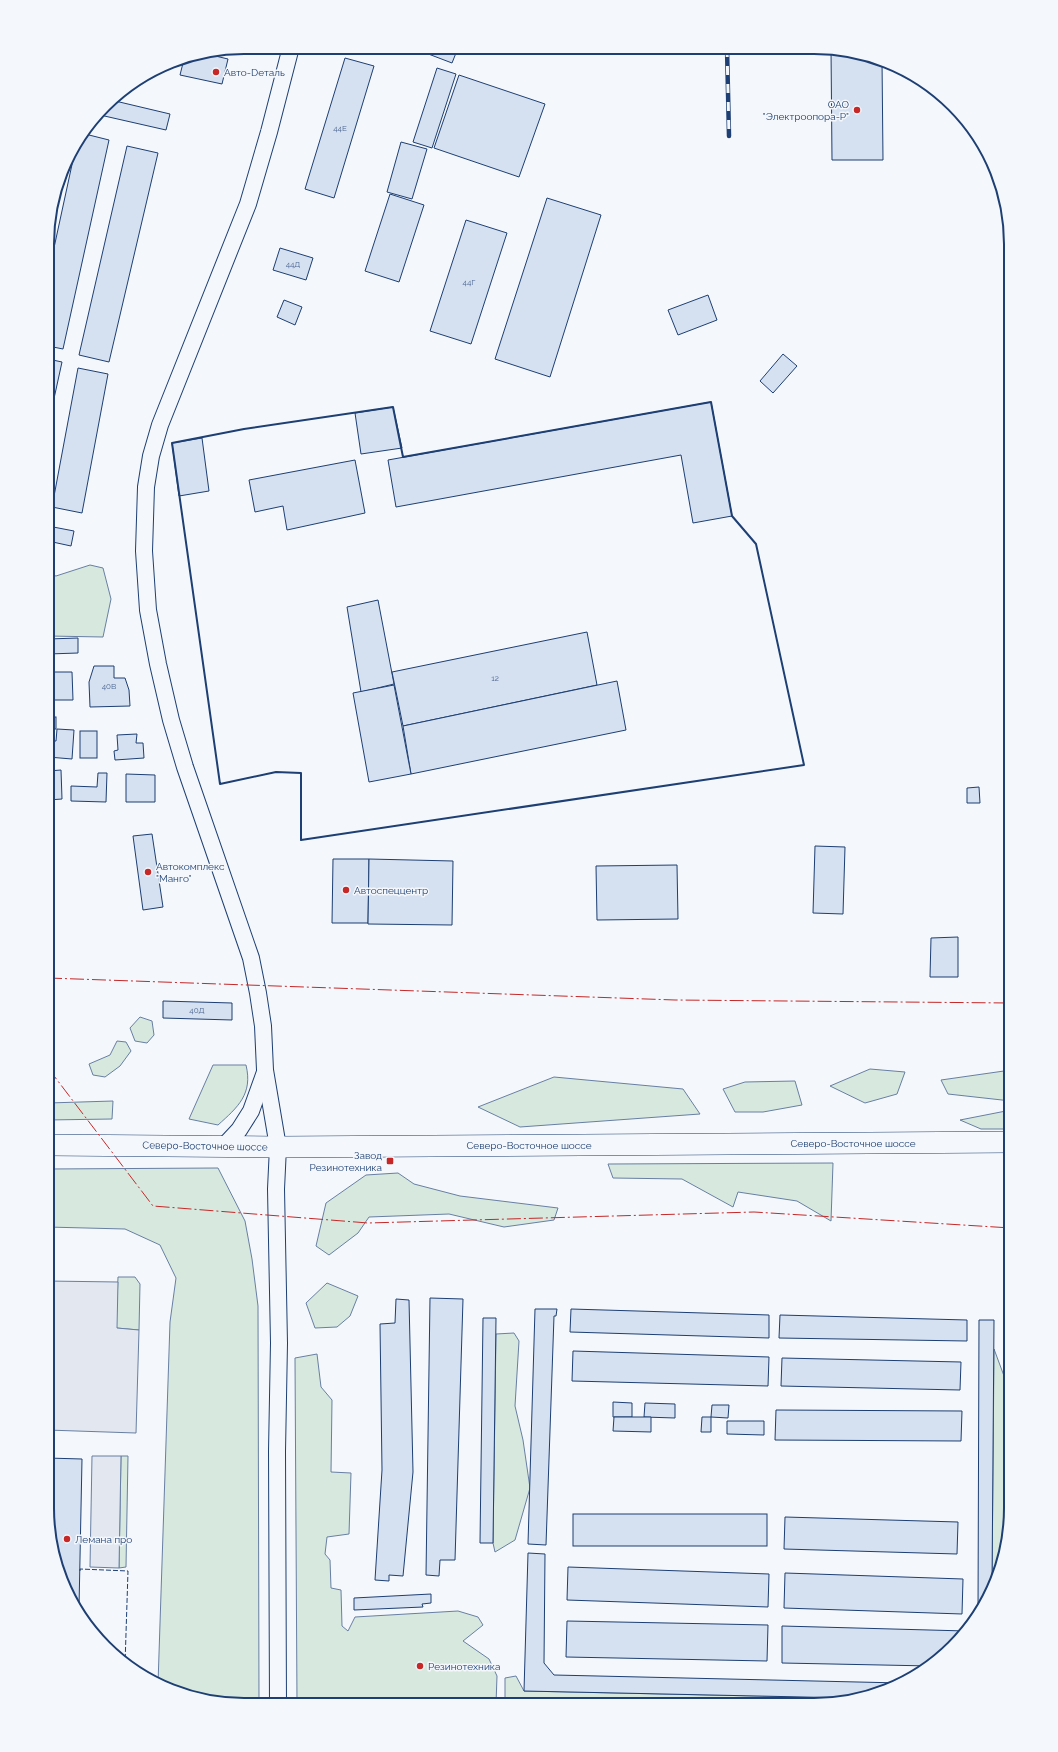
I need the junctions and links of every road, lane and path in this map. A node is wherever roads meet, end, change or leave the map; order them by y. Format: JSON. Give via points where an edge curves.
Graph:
{"nodes":[{"id":1,"x":289,"y":54,"type":"edge"},
{"id":2,"x":265,"y":1070,"type":"junction"},
{"id":3,"x":1004,"y":1142,"type":"edge"},
{"id":4,"x":54,"y":1145,"type":"edge"},
{"id":5,"x":226,"y":1145,"type":"junction"},
{"id":6,"x":278,"y":1147,"type":"junction"},
{"id":7,"x":278,"y":1698,"type":"edge"}],
"edges":[{"from":1,"to":2,"type":"street","via":[[270,132],[248,204],[160,425],[146,487],[144,551],[148,610],[171,720],[251,958],[263,1026]]},
{"from":2,"to":5,"type":"street","via":[[251,1111]]},
{"from":2,"to":6,"type":"street"},
{"from":3,"to":6,"type":"main road","name":"Северо-Восточное шоссе"},
{"from":4,"to":5,"type":"main road","name":"Северо-Восточное шоссе"},
{"from":5,"to":6,"type":"main road","name":"Северо-Восточное шоссе"},
{"from":6,"to":7,"type":"street"}]}
